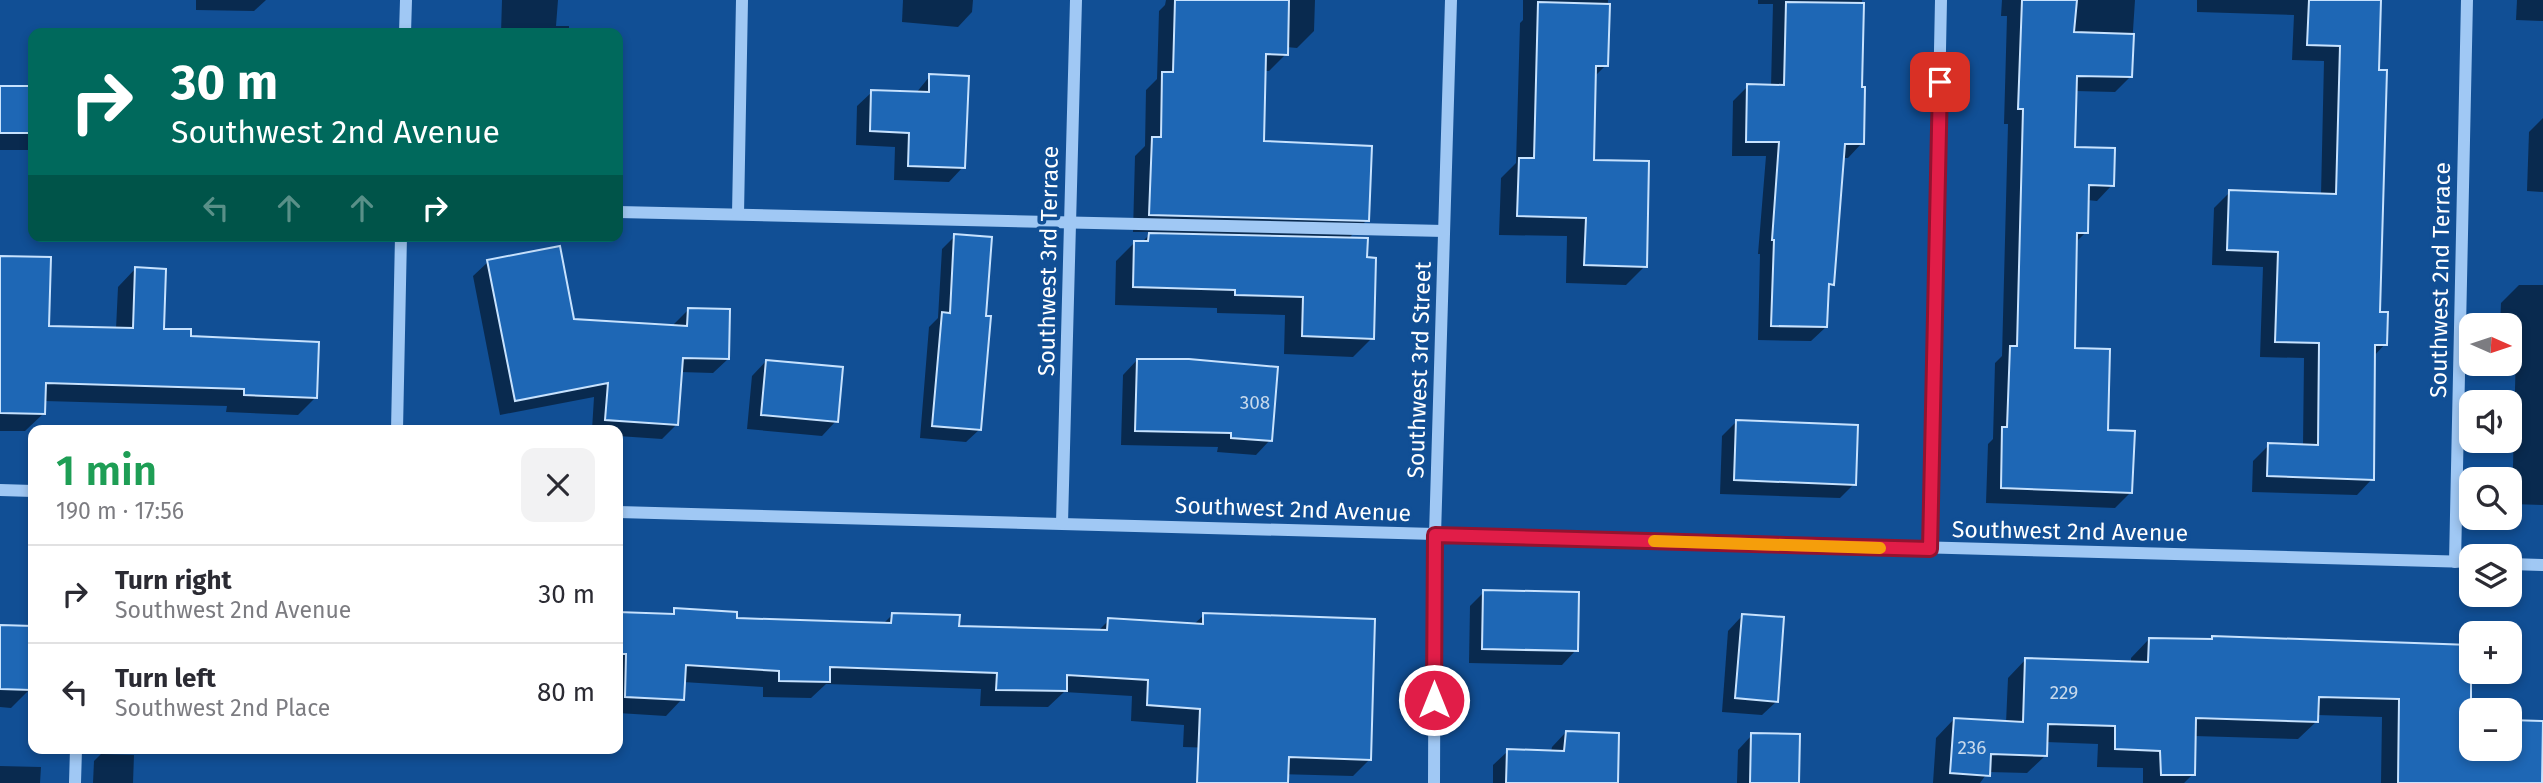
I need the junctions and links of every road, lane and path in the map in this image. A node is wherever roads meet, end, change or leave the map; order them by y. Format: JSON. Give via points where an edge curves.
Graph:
{"nodes":[{"id":1,"x":406,"y":0,"type":"edge"},
{"id":2,"x":742,"y":0,"type":"edge"},
{"id":3,"x":1076,"y":0,"type":"edge"},
{"id":4,"x":1451,"y":0,"type":"edge"},
{"id":5,"x":1941,"y":0,"type":"edge"},
{"id":6,"x":2467,"y":0,"type":"edge"},
{"id":7,"x":405,"y":28,"type":"edge"},
{"id":8,"x":623,"y":212,"type":"edge"},
{"id":9,"x":738,"y":214,"type":"junction"},
{"id":10,"x":1070,"y":220,"type":"junction"},
{"id":11,"x":1444,"y":231,"type":"junction"},
{"id":12,"x":401,"y":242,"type":"edge"},
{"id":13,"x":397,"y":425,"type":"edge"},
{"id":14,"x":0,"y":490,"type":"edge"},
{"id":15,"x":28,"y":491,"type":"edge"},
{"id":16,"x":623,"y":512,"type":"edge"},
{"id":17,"x":1062,"y":523,"type":"junction"},
{"id":18,"x":1435,"y":535,"type":"junction"},
{"id":19,"x":1930,"y":549,"type":"junction"},
{"id":20,"x":2455,"y":562,"type":"junction"},
{"id":21,"x":2459,"y":562,"type":"edge"},
{"id":22,"x":2522,"y":564,"type":"edge"},
{"id":23,"x":2543,"y":565,"type":"edge"},
{"id":24,"x":76,"y":754,"type":"edge"},
{"id":25,"x":75,"y":783,"type":"edge"},
{"id":26,"x":1434,"y":783,"type":"edge"}],
"edges":[{"from":1,"to":7,"type":"street"},
{"from":2,"to":9,"type":"street"},
{"from":3,"to":10,"type":"street","name":"Southwest 3rd Terrace"},
{"from":4,"to":11,"type":"street","name":"Southwest 3rd Street"},
{"from":5,"to":19,"type":"street"},
{"from":6,"to":20,"type":"street","name":"Southwest 2nd Terrace"},
{"from":8,"to":9,"type":"street"},
{"from":9,"to":10,"type":"street"},
{"from":10,"to":11,"type":"street"},
{"from":10,"to":17,"type":"street","name":"Southwest 3rd Terrace"},
{"from":11,"to":18,"type":"street","name":"Southwest 3rd Street"},
{"from":12,"to":13,"type":"street"},
{"from":14,"to":15,"type":"street"},
{"from":16,"to":17,"type":"street","name":"Southwest 2nd Avenue"},
{"from":17,"to":18,"type":"street","name":"Southwest 2nd Avenue"},
{"from":18,"to":19,"type":"street","name":"Southwest 2nd Avenue"},
{"from":18,"to":26,"type":"street","name":"Southwest 3rd Street"},
{"from":19,"to":20,"type":"street","name":"Southwest 2nd Avenue"},
{"from":20,"to":21,"type":"street","name":"Southwest 2nd Avenue"},
{"from":22,"to":23,"type":"street"},
{"from":24,"to":25,"type":"street"}]}
